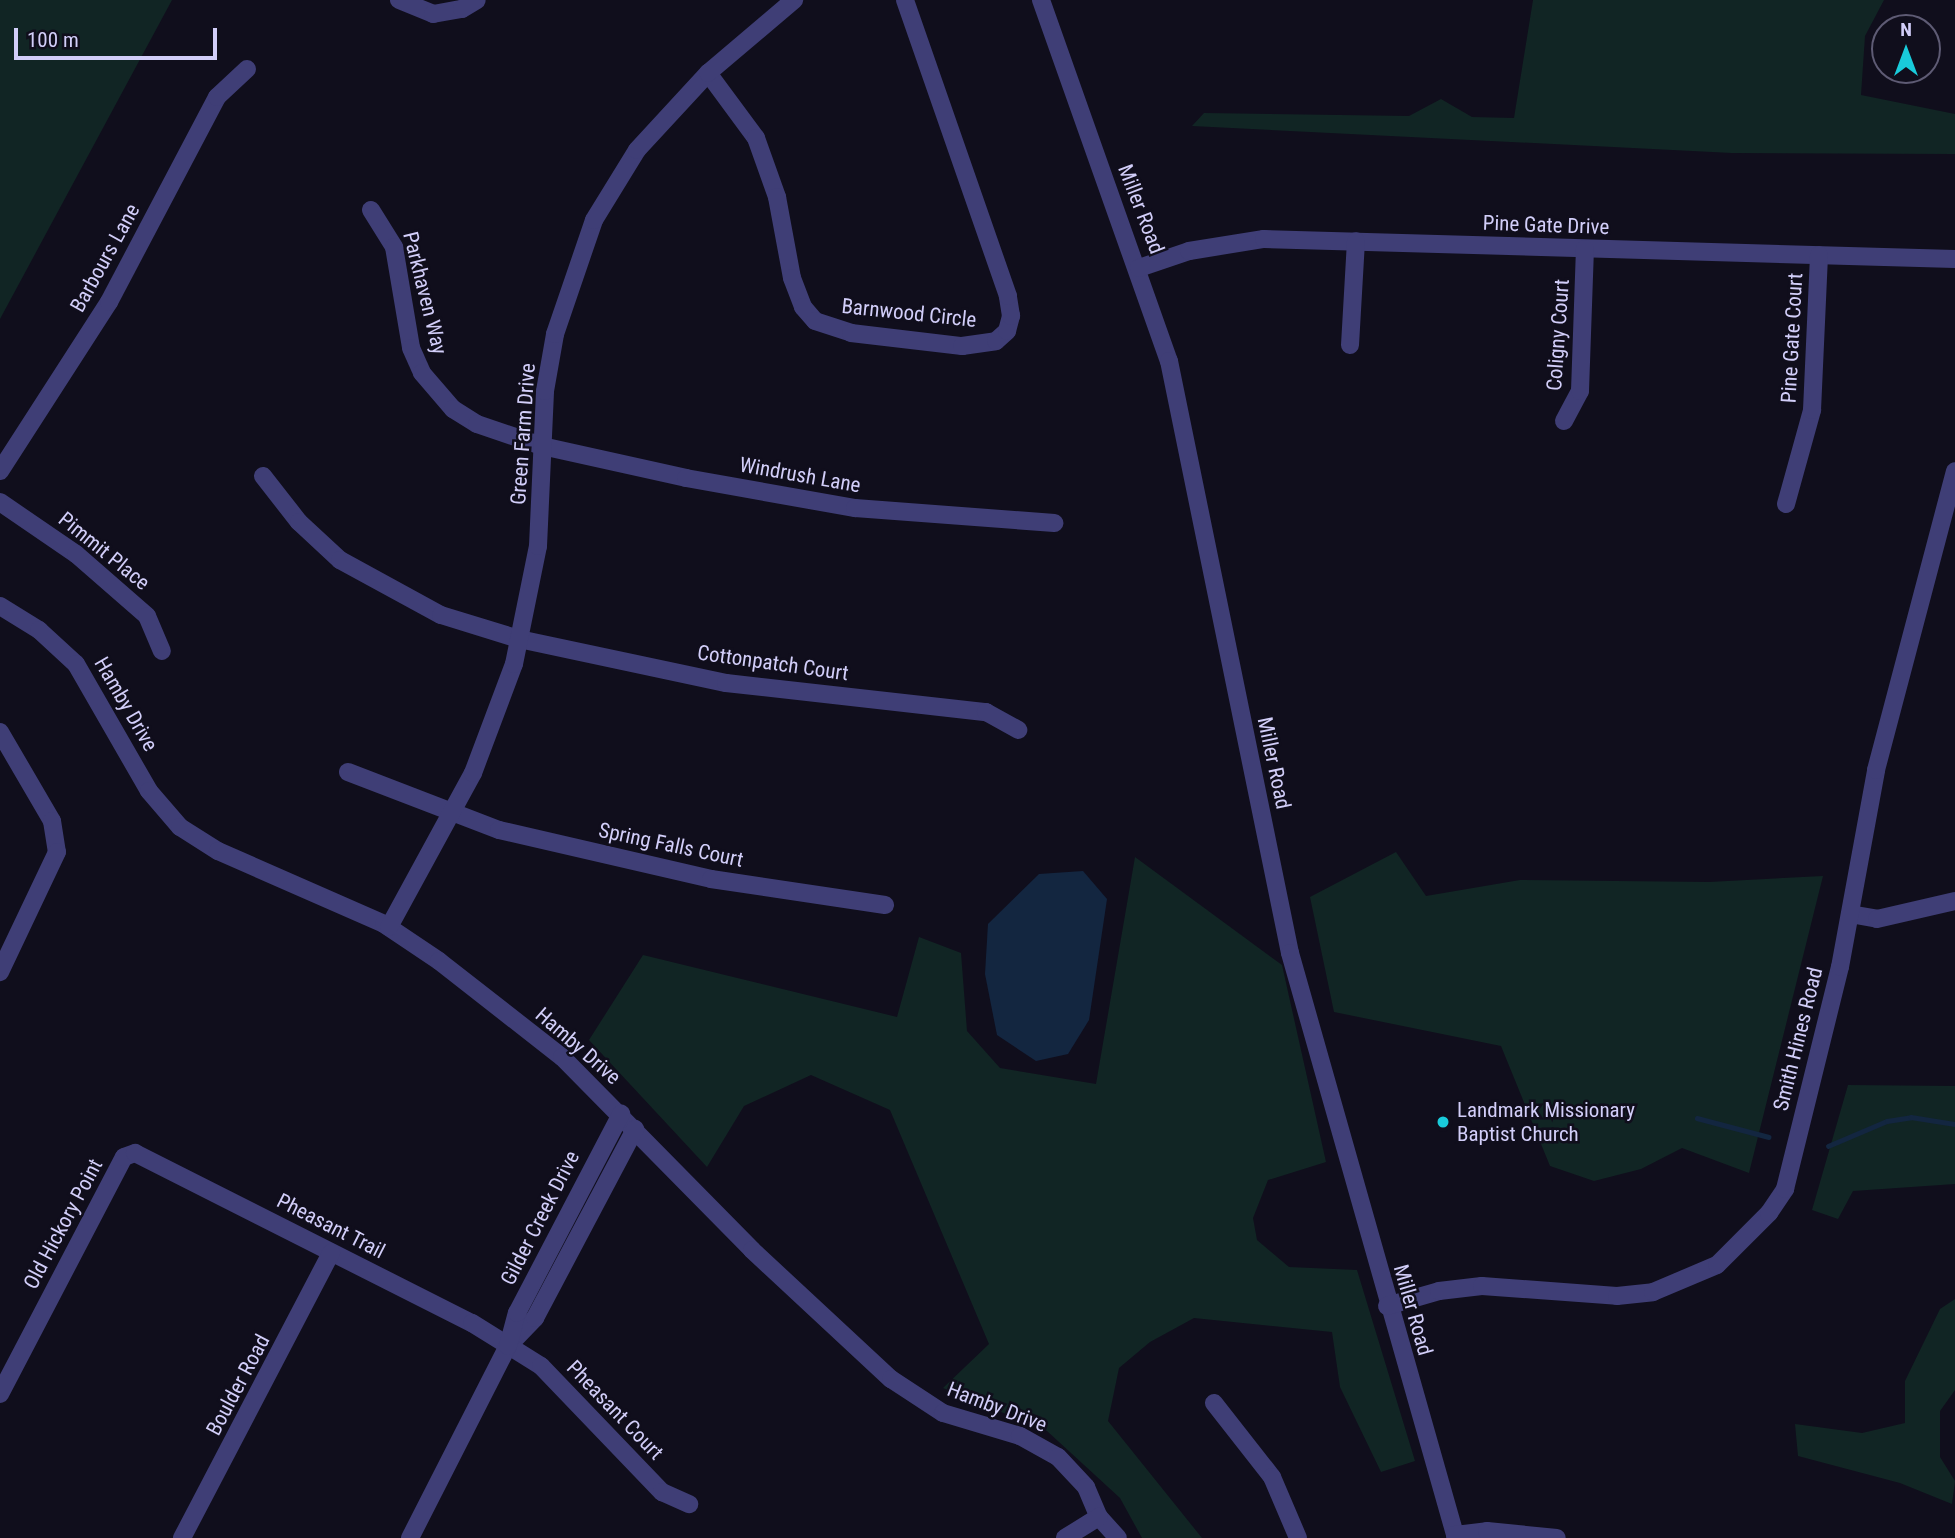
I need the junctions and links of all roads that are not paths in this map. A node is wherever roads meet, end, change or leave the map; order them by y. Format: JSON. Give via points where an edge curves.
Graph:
{"nodes":[{"id":1,"x":399,"y":0,"type":"edge"},
{"id":2,"x":477,"y":0,"type":"edge"},
{"id":3,"x":794,"y":0,"type":"edge"},
{"id":4,"x":905,"y":0,"type":"edge"},
{"id":5,"x":1041,"y":0,"type":"edge"},
{"id":6,"x":247,"y":69,"type":"dead end"},
{"id":7,"x":708,"y":73,"type":"junction"},
{"id":8,"x":371,"y":210,"type":"dead end"},
{"id":9,"x":1356,"y":241,"type":"junction"},
{"id":10,"x":1585,"y":249,"type":"junction"},
{"id":11,"x":1819,"y":255,"type":"junction"},
{"id":12,"x":1955,"y":259,"type":"edge"},
{"id":13,"x":1139,"y":268,"type":"junction"},
{"id":14,"x":1350,"y":345,"type":"dead end"},
{"id":15,"x":1564,"y":421,"type":"dead end"},
{"id":16,"x":542,"y":446,"type":"junction"},
{"id":17,"x":0,"y":471,"type":"edge"},
{"id":18,"x":1955,"y":471,"type":"edge"},
{"id":19,"x":263,"y":476,"type":"dead end"},
{"id":20,"x":0,"y":502,"type":"edge"},
{"id":21,"x":1786,"y":503,"type":"dead end"},
{"id":22,"x":1054,"y":523,"type":"dead end"},
{"id":23,"x":0,"y":606,"type":"edge"},
{"id":24,"x":519,"y":639,"type":"junction"},
{"id":25,"x":162,"y":651,"type":"dead end"},
{"id":26,"x":1018,"y":730,"type":"dead end"},
{"id":27,"x":0,"y":732,"type":"edge"},
{"id":28,"x":348,"y":772,"type":"dead end"},
{"id":29,"x":452,"y":814,"type":"junction"},
{"id":30,"x":1955,"y":901,"type":"edge"},
{"id":31,"x":885,"y":905,"type":"dead end"},
{"id":32,"x":1850,"y":914,"type":"junction"},
{"id":33,"x":389,"y":927,"type":"junction"},
{"id":34,"x":0,"y":972,"type":"edge"},
{"id":35,"x":621,"y":1114,"type":"junction"},
{"id":36,"x":635,"y":1129,"type":"junction"},
{"id":37,"x":130,"y":1153,"type":"joint"},
{"id":38,"x":331,"y":1253,"type":"junction"},
{"id":39,"x":1387,"y":1306,"type":"junction"},
{"id":40,"x":508,"y":1346,"type":"junction"},
{"id":41,"x":0,"y":1394,"type":"edge"},
{"id":42,"x":1214,"y":1403,"type":"dead end"},
{"id":43,"x":689,"y":1504,"type":"dead end"},
{"id":44,"x":1099,"y":1517,"type":"junction"},
{"id":45,"x":1456,"y":1536,"type":"edge"},
{"id":46,"x":183,"y":1538,"type":"edge"},
{"id":47,"x":410,"y":1538,"type":"edge"},
{"id":48,"x":1065,"y":1538,"type":"edge"},
{"id":49,"x":1118,"y":1538,"type":"edge"},
{"id":50,"x":1298,"y":1538,"type":"edge"},
{"id":51,"x":1557,"y":1538,"type":"edge"}],
"edges":[{"from":1,"to":2,"type":"street","via":[[433,14],[462,9]]},
{"from":3,"to":7,"type":"street","name":"Green Farm Drive"},
{"from":4,"to":7,"type":"street","name":"Barnwood Circle","via":[[1007,296],[1011,316],[1007,331],[996,341],[962,346],[851,333],[816,321],[803,307],[792,278],[777,197],[755,138]]},
{"from":5,"to":13,"type":"street","name":"Miller Road"},
{"from":6,"to":17,"type":"street","name":"Barbours Lane","via":[[217,97],[109,302]]},
{"from":7,"to":16,"type":"street","name":"Green Farm Drive","via":[[637,150],[593,220],[555,334]]},
{"from":8,"to":16,"type":"street","name":"Parkhaven Way","via":[[394,247],[411,348],[422,373],[453,409],[477,424]]},
{"from":9,"to":10,"type":"street","name":"Pine Gate Drive"},
{"from":9,"to":13,"type":"street","name":"Pine Gate Drive","via":[[1238,241]]},
{"from":9,"to":14,"type":"street"},
{"from":10,"to":11,"type":"street","name":"Pine Gate Drive"},
{"from":10,"to":15,"type":"street","name":"Coligny Court","via":[[1580,391]]},
{"from":11,"to":12,"type":"street","name":"Pine Gate Drive"},
{"from":11,"to":21,"type":"street","name":"Pine Gate Court","via":[[1812,410]]},
{"from":13,"to":39,"type":"street","name":"Miller Road","via":[[1176,393],[1290,953]]},
{"from":16,"to":22,"type":"street","name":"Windrush Lane","via":[[855,508]]},
{"from":16,"to":24,"type":"street","name":"Green Farm Drive","via":[[538,546]]},
{"from":18,"to":32,"type":"street","name":"Smith Hines Road","via":[[1876,770]]},
{"from":19,"to":24,"type":"street","name":"Cottonpatch Court","via":[[299,522],[340,560],[441,615]]},
{"from":20,"to":25,"type":"street","name":"Pimmit Place","via":[[76,554],[147,615]]},
{"from":23,"to":33,"type":"street","name":"Hamby Drive","via":[[39,630],[76,664],[149,791],[180,827],[218,851]]},
{"from":24,"to":26,"type":"street","name":"Cottonpatch Court","via":[[726,683],[986,712]]},
{"from":24,"to":29,"type":"street","name":"Green Farm Drive","via":[[489,737]]},
{"from":27,"to":34,"type":"street","via":[[52,821],[57,852]]},
{"from":28,"to":29,"type":"street","name":"Spring Falls Court"},
{"from":29,"to":31,"type":"street","name":"Spring Falls Court","via":[[499,830],[711,879]]},
{"from":29,"to":33,"type":"street","name":"Green Farm Drive"},
{"from":30,"to":32,"type":"street","via":[[1877,919]]},
{"from":32,"to":39,"type":"street","name":"Smith Hines Road","via":[[1785,1189],[1749,1238],[1717,1265],[1653,1292],[1617,1296],[1482,1286],[1439,1291]]},
{"from":33,"to":35,"type":"street","name":"Hamby Drive","via":[[562,1058]]},
{"from":35,"to":36,"type":"street","name":"Hamby Drive"},
{"from":35,"to":40,"type":"street","name":"Gilder Creek Drive","via":[[517,1313]]},
{"from":36,"to":40,"type":"street","name":"Gilder Creek Drive","via":[[536,1318]]},
{"from":36,"to":44,"type":"street","name":"Hamby Drive","via":[[752,1250],[891,1379],[943,1413],[1020,1436],[1048,1450],[1086,1487]]},
{"from":37,"to":38,"type":"street","name":"Pheasant Trail","via":[[155,1160]]},
{"from":37,"to":41,"type":"street","name":"Old Hickory Point"},
{"from":38,"to":40,"type":"street","name":"Pheasant Trail"},
{"from":38,"to":46,"type":"street","name":"Boulder Road"},
{"from":39,"to":45,"type":"street","name":"Miller Road"},
{"from":40,"to":43,"type":"street","name":"Pheasant Court","via":[[541,1366],[662,1492]]},
{"from":40,"to":47,"type":"street","name":"Gilder Creek Drive"},
{"from":42,"to":50,"type":"street","via":[[1272,1477]]},
{"from":44,"to":48,"type":"street"},
{"from":44,"to":49,"type":"street","name":"Hamby Drive"},
{"from":45,"to":51,"type":"street","via":[[1487,1531]]}]}
